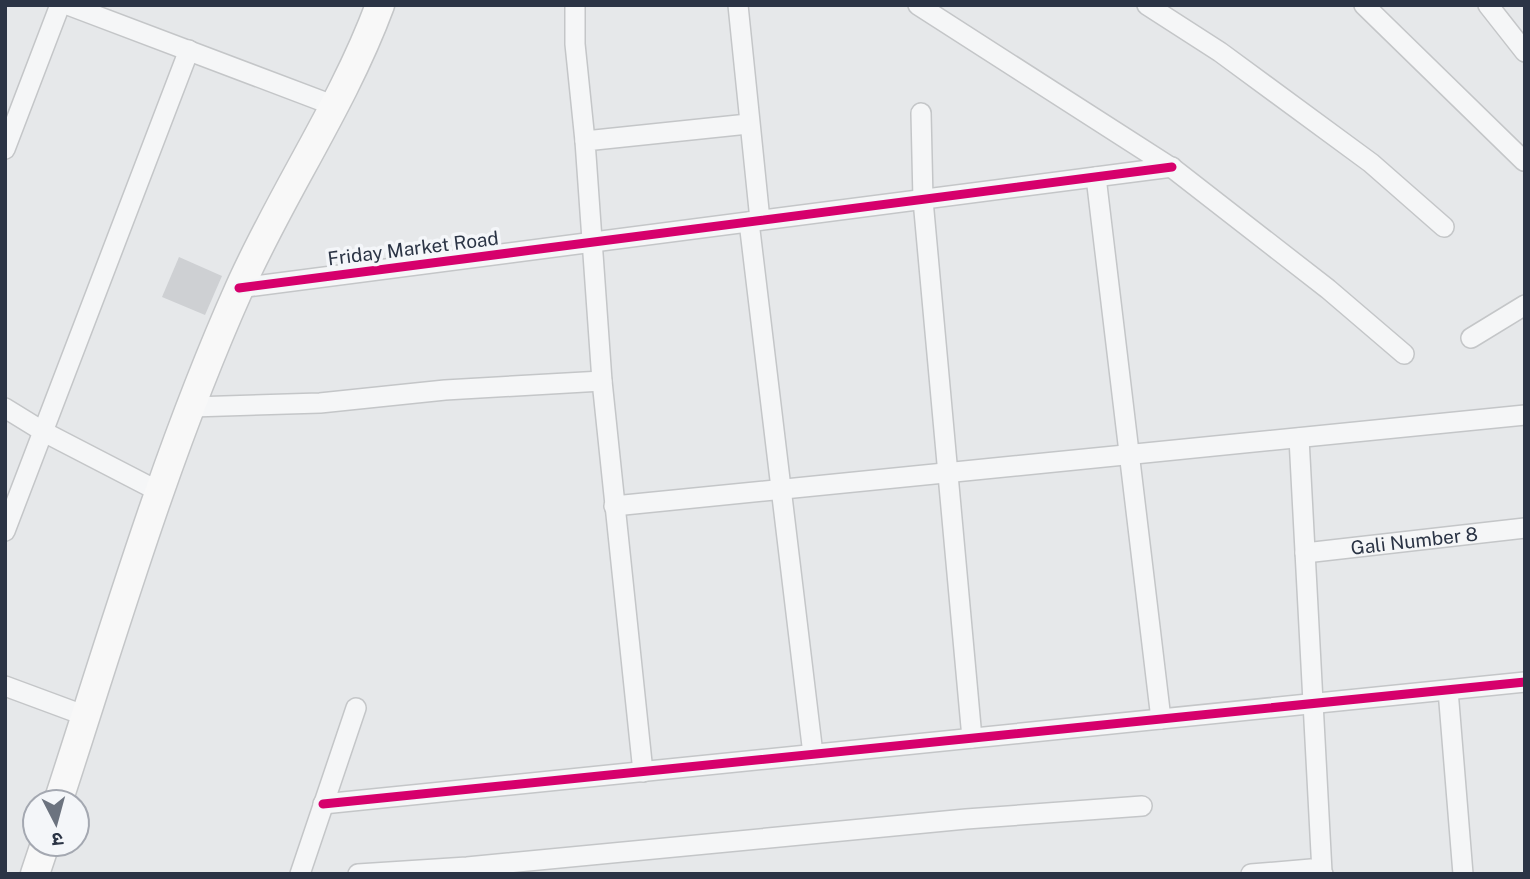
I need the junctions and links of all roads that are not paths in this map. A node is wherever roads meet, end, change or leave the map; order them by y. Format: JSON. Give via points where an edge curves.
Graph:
{"nodes":[{"id":1,"x":60,"y":5,"type":"edge"},
{"id":2,"x":68,"y":5,"type":"edge"},
{"id":3,"x":380,"y":5,"type":"edge"},
{"id":4,"x":575,"y":5,"type":"edge"},
{"id":5,"x":738,"y":5,"type":"edge"},
{"id":6,"x":918,"y":5,"type":"edge"},
{"id":7,"x":1147,"y":5,"type":"edge"},
{"id":8,"x":1364,"y":5,"type":"edge"},
{"id":9,"x":1488,"y":5,"type":"edge"},
{"id":10,"x":189,"y":50,"type":"junction"},
{"id":11,"x":1525,"y":52,"type":"edge"},
{"id":12,"x":335,"y":106,"type":"junction"},
{"id":13,"x":921,"y":113,"type":"dead end"},
{"id":14,"x":748,"y":124,"type":"junction"},
{"id":15,"x":9,"y":126,"type":"edge"},
{"id":16,"x":584,"y":141,"type":"junction"},
{"id":17,"x":5,"y":149,"type":"edge"},
{"id":18,"x":1524,"y":160,"type":"edge"},
{"id":19,"x":1172,"y":167,"type":"junction"},
{"id":20,"x":1096,"y":177,"type":"junction"},
{"id":21,"x":923,"y":200,"type":"junction"},
{"id":22,"x":754,"y":221,"type":"junction"},
{"id":23,"x":1444,"y":227,"type":"dead end"},
{"id":24,"x":592,"y":242,"type":"junction"},
{"id":25,"x":239,"y":288,"type":"junction"},
{"id":26,"x":1525,"y":305,"type":"edge"},
{"id":27,"x":1471,"y":338,"type":"dead end"},
{"id":28,"x":1404,"y":354,"type":"dead end"},
{"id":29,"x":602,"y":381,"type":"junction"},
{"id":30,"x":192,"y":407,"type":"junction"},
{"id":31,"x":5,"y":408,"type":"edge"},
{"id":32,"x":1525,"y":415,"type":"edge"},
{"id":33,"x":44,"y":432,"type":"junction"},
{"id":34,"x":1299,"y":438,"type":"junction"},
{"id":35,"x":1130,"y":455,"type":"junction"},
{"id":36,"x":948,"y":472,"type":"junction"},
{"id":37,"x":781,"y":489,"type":"junction"},
{"id":38,"x":158,"y":491,"type":"junction"},
{"id":39,"x":614,"y":506,"type":"junction"},
{"id":40,"x":1525,"y":527,"type":"edge"},
{"id":41,"x":5,"y":531,"type":"edge"},
{"id":42,"x":1305,"y":553,"type":"junction"},
{"id":43,"x":1525,"y":682,"type":"edge"},
{"id":44,"x":5,"y":686,"type":"edge"},
{"id":45,"x":1448,"y":690,"type":"junction"},
{"id":46,"x":1313,"y":703,"type":"junction"},
{"id":47,"x":356,"y":708,"type":"dead end"},
{"id":48,"x":86,"y":716,"type":"junction"},
{"id":49,"x":1161,"y":719,"type":"junction"},
{"id":50,"x":972,"y":738,"type":"junction"},
{"id":51,"x":813,"y":754,"type":"junction"},
{"id":52,"x":643,"y":772,"type":"junction"},
{"id":53,"x":63,"y":788,"type":"edge"},
{"id":54,"x":323,"y":804,"type":"junction"},
{"id":55,"x":1142,"y":806,"type":"dead end"},
{"id":56,"x":412,"y":873,"type":"edge"},
{"id":57,"x":1322,"y":873,"type":"edge"},
{"id":58,"x":300,"y":874,"type":"edge"},
{"id":59,"x":358,"y":874,"type":"edge"},
{"id":60,"x":1251,"y":874,"type":"edge"},
{"id":61,"x":1463,"y":874,"type":"edge"}],
"edges":[{"from":1,"to":15,"type":"street"},
{"from":2,"to":10,"type":"street"},
{"from":3,"to":12,"type":"street"},
{"from":4,"to":16,"type":"street"},
{"from":5,"to":14,"type":"street"},
{"from":6,"to":19,"type":"street"},
{"from":7,"to":23,"type":"street","via":[[1220,52],[1371,163]]},
{"from":8,"to":18,"type":"street"},
{"from":9,"to":11,"type":"street"},
{"from":10,"to":12,"type":"street"},
{"from":10,"to":33,"type":"street"},
{"from":12,"to":25,"type":"street"},
{"from":13,"to":21,"type":"street"},
{"from":14,"to":16,"type":"street"},
{"from":14,"to":22,"type":"street"},
{"from":15,"to":17,"type":"street"},
{"from":16,"to":24,"type":"street"},
{"from":19,"to":20,"type":"street","name":"Friday Market Road"},
{"from":19,"to":28,"type":"street"},
{"from":20,"to":21,"type":"street","name":"Friday Market Road"},
{"from":20,"to":35,"type":"street"},
{"from":21,"to":22,"type":"street","name":"Friday Market Road"},
{"from":21,"to":36,"type":"street"},
{"from":22,"to":24,"type":"street","name":"Friday Market Road"},
{"from":22,"to":37,"type":"street"},
{"from":24,"to":25,"type":"street","name":"Friday Market Road"},
{"from":24,"to":29,"type":"street"},
{"from":25,"to":30,"type":"street"},
{"from":26,"to":27,"type":"street"},
{"from":29,"to":30,"type":"street","via":[[320,403]]},
{"from":29,"to":39,"type":"street"},
{"from":30,"to":38,"type":"street"},
{"from":31,"to":33,"type":"street"},
{"from":32,"to":34,"type":"street"},
{"from":33,"to":38,"type":"street"},
{"from":33,"to":41,"type":"street"},
{"from":34,"to":35,"type":"street"},
{"from":34,"to":42,"type":"street"},
{"from":35,"to":36,"type":"street"},
{"from":35,"to":49,"type":"street"},
{"from":36,"to":37,"type":"street"},
{"from":36,"to":50,"type":"street"},
{"from":37,"to":39,"type":"street"},
{"from":37,"to":51,"type":"street"},
{"from":38,"to":48,"type":"street"},
{"from":39,"to":52,"type":"street"},
{"from":40,"to":42,"type":"street","name":"Gali Number 8"},
{"from":42,"to":46,"type":"street"},
{"from":43,"to":45,"type":"street"},
{"from":44,"to":48,"type":"street"},
{"from":45,"to":46,"type":"street"},
{"from":45,"to":61,"type":"street"},
{"from":46,"to":49,"type":"street"},
{"from":46,"to":57,"type":"street"},
{"from":47,"to":54,"type":"street"},
{"from":48,"to":53,"type":"street"},
{"from":49,"to":50,"type":"street"},
{"from":50,"to":51,"type":"street"},
{"from":51,"to":52,"type":"street"},
{"from":52,"to":54,"type":"street"},
{"from":54,"to":58,"type":"street"},
{"from":55,"to":56,"type":"street"},
{"from":56,"to":59,"type":"street"},
{"from":57,"to":60,"type":"street","via":[[1311,869]]}]}
